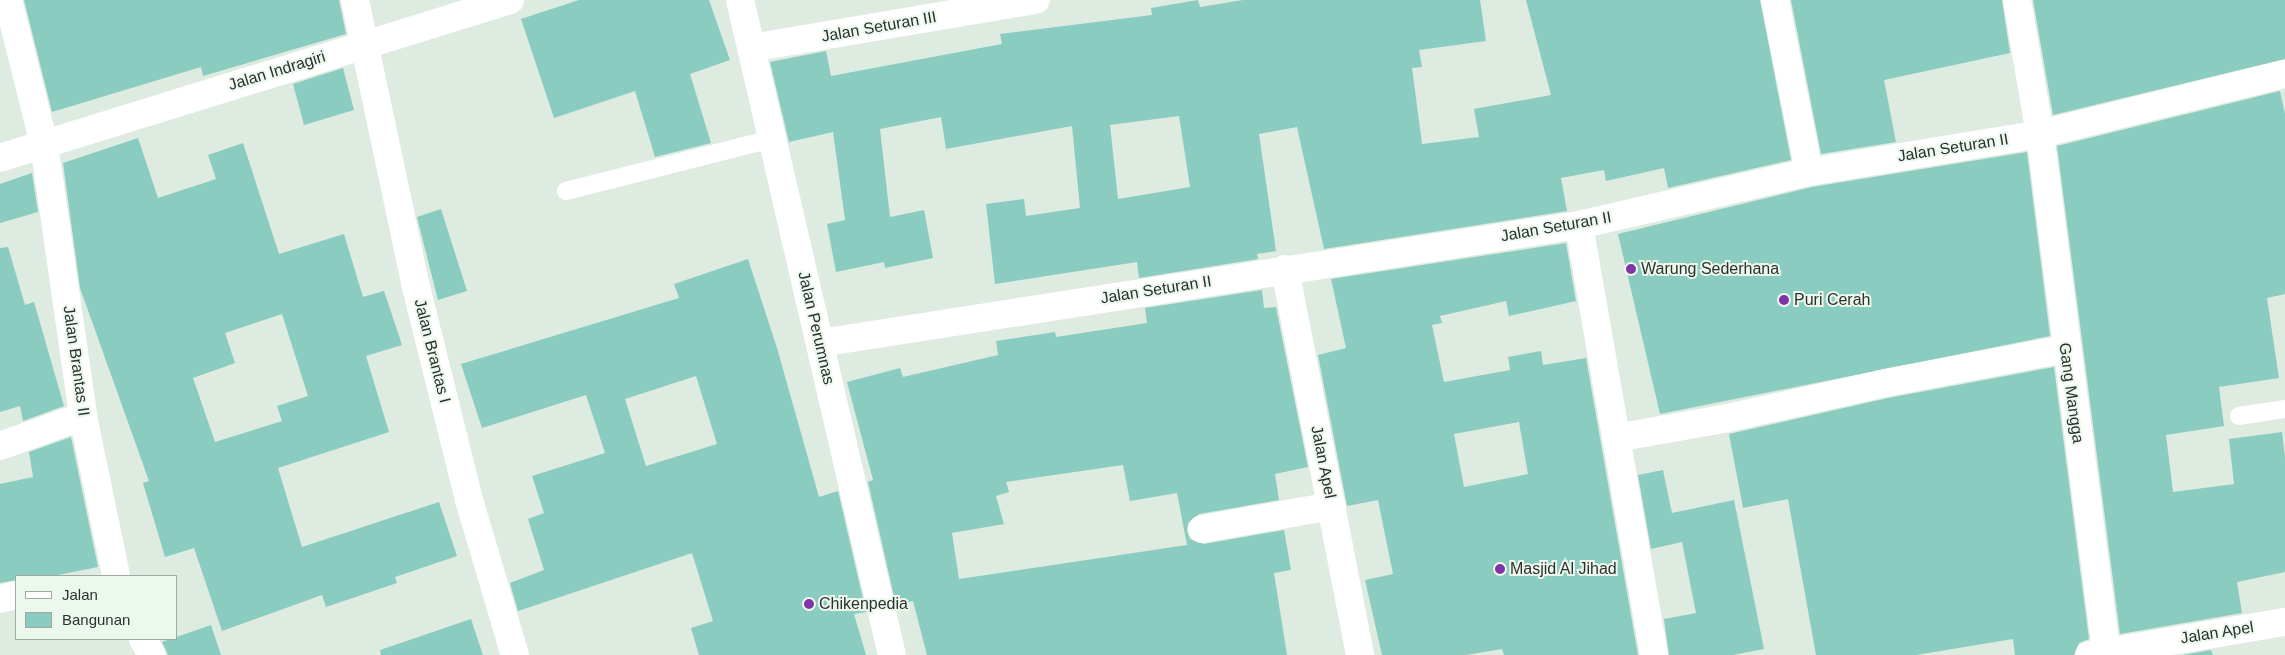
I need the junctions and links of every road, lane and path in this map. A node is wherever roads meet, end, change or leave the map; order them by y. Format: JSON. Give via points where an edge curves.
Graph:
{"nodes":[{"id":1,"x":8,"y":0,"type":"edge"},
{"id":2,"x":356,"y":0,"type":"edge"},
{"id":3,"x":510,"y":0,"type":"edge"},
{"id":4,"x":740,"y":0,"type":"edge"},
{"id":5,"x":1036,"y":0,"type":"edge"},
{"id":6,"x":1775,"y":0,"type":"edge"},
{"id":7,"x":2017,"y":0,"type":"edge"},
{"id":8,"x":366,"y":43,"type":"junction"},
{"id":9,"x":751,"y":48,"type":"junction"},
{"id":10,"x":2285,"y":74,"type":"edge"},
{"id":11,"x":2040,"y":134,"type":"junction"},
{"id":12,"x":772,"y":139,"type":"junction"},
{"id":13,"x":44,"y":144,"type":"junction"},
{"id":14,"x":0,"y":158,"type":"edge"},
{"id":15,"x":1808,"y":172,"type":"junction"},
{"id":16,"x":566,"y":191,"type":"dead end"},
{"id":17,"x":1578,"y":225,"type":"junction"},
{"id":18,"x":1285,"y":269,"type":"junction"},
{"id":19,"x":820,"y":343,"type":"junction"},
{"id":20,"x":2065,"y":349,"type":"junction"},
{"id":21,"x":2285,"y":409,"type":"edge"},
{"id":22,"x":83,"y":416,"type":"junction"},
{"id":23,"x":2239,"y":416,"type":"dead end"},
{"id":24,"x":1616,"y":438,"type":"junction"},
{"id":25,"x":0,"y":446,"type":"edge"},
{"id":26,"x":1332,"y":506,"type":"junction"},
{"id":27,"x":1202,"y":529,"type":"dead end"},
{"id":28,"x":109,"y":575,"type":"edge"},
{"id":29,"x":15,"y":595,"type":"edge"},
{"id":30,"x":0,"y":599,"type":"edge"},
{"id":31,"x":2285,"y":622,"type":"edge"},
{"id":32,"x":144,"y":640,"type":"edge"},
{"id":33,"x":2097,"y":653,"type":"edge"},
{"id":34,"x":152,"y":655,"type":"edge"},
{"id":35,"x":515,"y":655,"type":"edge"},
{"id":36,"x":892,"y":655,"type":"edge"},
{"id":37,"x":1360,"y":655,"type":"edge"},
{"id":38,"x":1654,"y":655,"type":"edge"}],
"edges":[{"from":1,"to":13,"type":"street","name":"Jalan Brantas II"},
{"from":2,"to":8,"type":"street","name":"Jalan Brantas I"},
{"from":3,"to":8,"type":"street","name":"Jalan Indragiri"},
{"from":4,"to":9,"type":"street","name":"Jalan Perumnas"},
{"from":5,"to":9,"type":"street","name":"Jalan Seturan III"},
{"from":6,"to":15,"type":"street"},
{"from":7,"to":11,"type":"street","name":"Gang Mangga"},
{"from":8,"to":13,"type":"street","name":"Jalan Indragiri"},
{"from":8,"to":35,"type":"street","name":"Jalan Brantas I","via":[[418,292],[469,500]]},
{"from":9,"to":12,"type":"street","name":"Jalan Perumnas"},
{"from":10,"to":11,"type":"street","name":"Jalan Seturan II"},
{"from":11,"to":15,"type":"street","name":"Jalan Seturan II"},
{"from":11,"to":20,"type":"street","name":"Gang Mangga"},
{"from":12,"to":16,"type":"lane"},
{"from":12,"to":19,"type":"street","name":"Jalan Perumnas"},
{"from":13,"to":14,"type":"street","name":"Jalan Indragiri"},
{"from":13,"to":22,"type":"street","name":"Jalan Brantas II"},
{"from":15,"to":17,"type":"street","name":"Jalan Seturan II"},
{"from":17,"to":18,"type":"street","name":"Jalan Seturan II"},
{"from":17,"to":24,"type":"street"},
{"from":18,"to":19,"type":"street","name":"Jalan Seturan II"},
{"from":18,"to":26,"type":"street","name":"Jalan Apel"},
{"from":19,"to":36,"type":"street","name":"Jalan Perumnas"},
{"from":20,"to":24,"type":"street","via":[[1885,383],[1723,420]]},
{"from":20,"to":33,"type":"street","name":"Gang Mangga"},
{"from":21,"to":23,"type":"lane"},
{"from":22,"to":25,"type":"street"},
{"from":22,"to":28,"type":"street","name":"Jalan Brantas II"},
{"from":24,"to":38,"type":"street"},
{"from":26,"to":27,"type":"street"},
{"from":26,"to":37,"type":"street","name":"Jalan Apel"},
{"from":29,"to":30,"type":"street"},
{"from":31,"to":33,"type":"street","name":"Jalan Apel"},
{"from":32,"to":34,"type":"street"}]}
